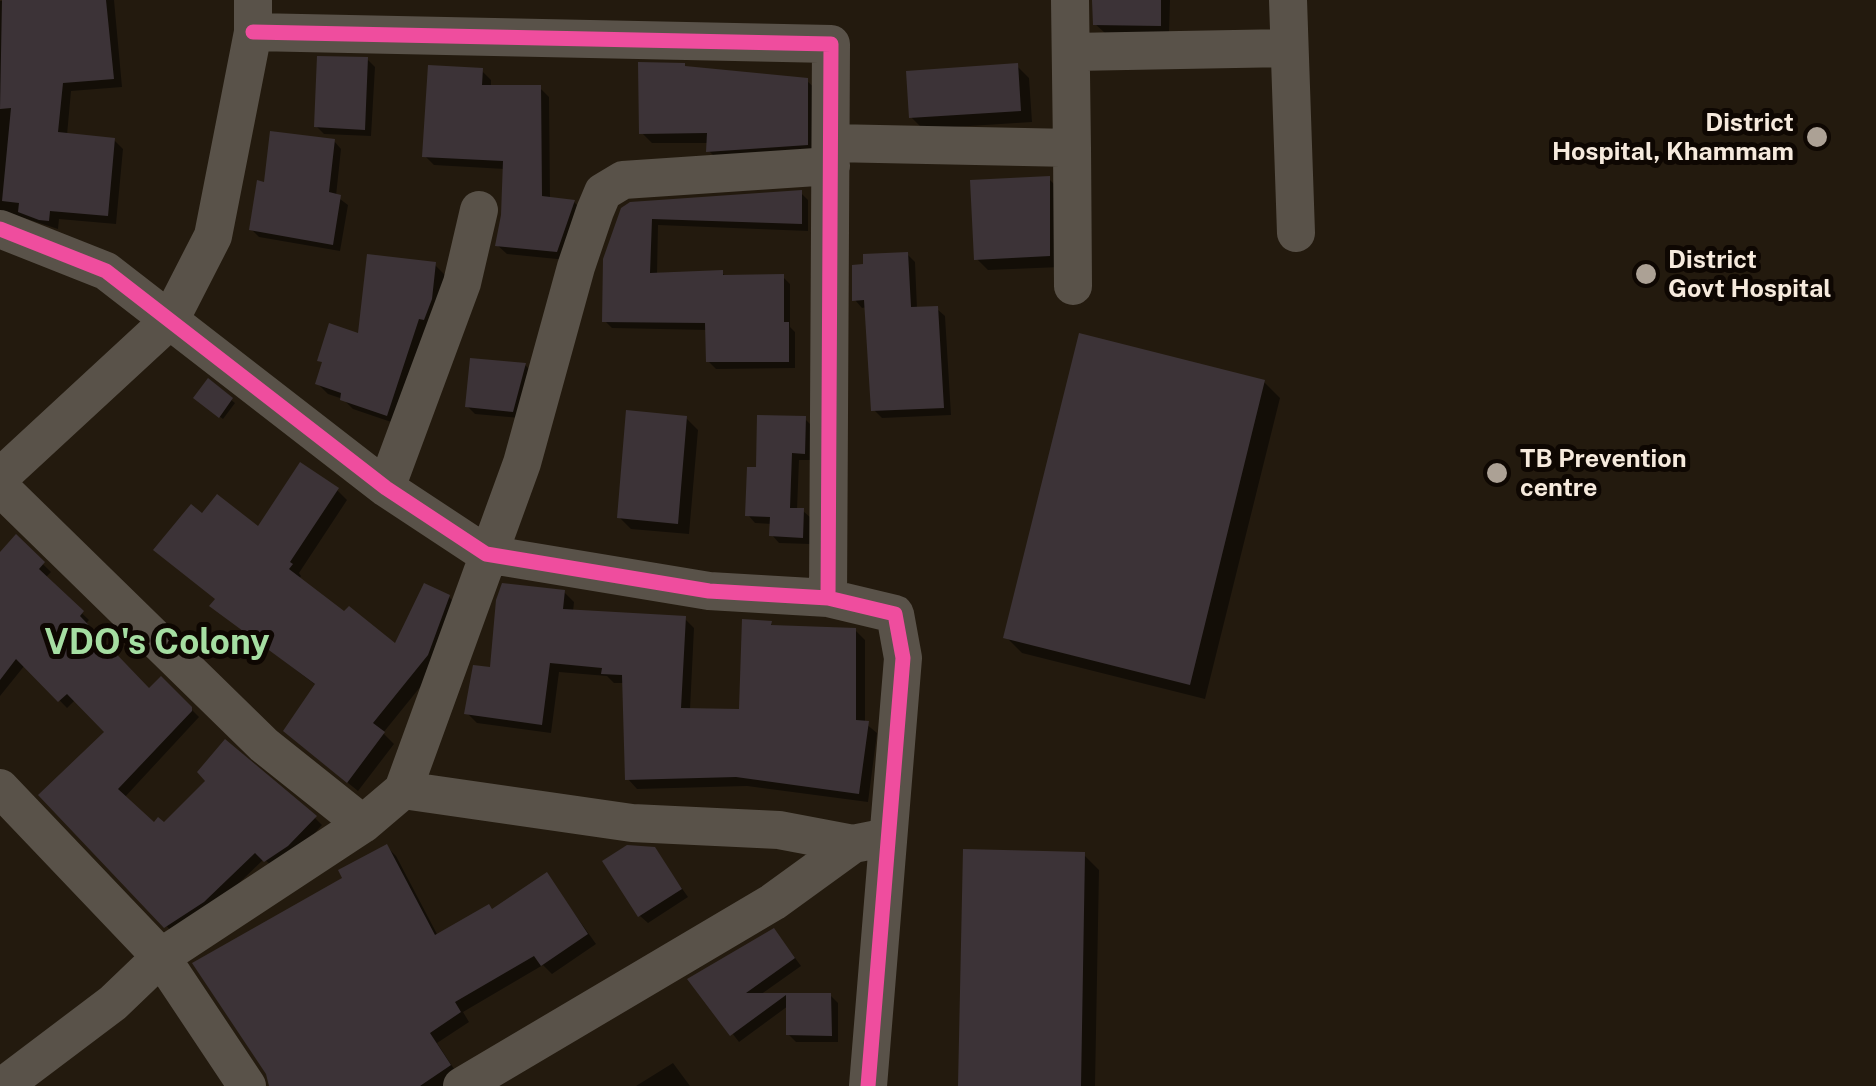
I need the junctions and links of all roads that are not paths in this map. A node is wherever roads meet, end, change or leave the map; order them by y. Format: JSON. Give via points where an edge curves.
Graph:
{"nodes":[{"id":1,"x":1070,"y":0,"type":"edge"},
{"id":2,"x":1288,"y":0,"type":"edge"},
{"id":3,"x":253,"y":16,"type":"edge"},
{"id":4,"x":1289,"y":48,"type":"junction"},
{"id":5,"x":1072,"y":52,"type":"junction"},
{"id":6,"x":1072,"y":148,"type":"junction"},
{"id":7,"x":831,"y":154,"type":"junction"},
{"id":8,"x":479,"y":210,"type":"dead end"},
{"id":9,"x":0,"y":229,"type":"edge"},
{"id":10,"x":1296,"y":233,"type":"dead end"},
{"id":11,"x":1073,"y":286,"type":"dead end"},
{"id":12,"x":170,"y":320,"type":"junction"},
{"id":13,"x":0,"y":477,"type":"edge"},
{"id":14,"x":0,"y":486,"type":"edge"},
{"id":15,"x":386,"y":488,"type":"junction"},
{"id":16,"x":486,"y":554,"type":"junction"},
{"id":17,"x":828,"y":598,"type":"junction"},
{"id":18,"x":0,"y":788,"type":"edge"},
{"id":19,"x":403,"y":790,"type":"junction"},
{"id":20,"x":363,"y":824,"type":"junction"},
{"id":21,"x":871,"y":841,"type":"junction"},
{"id":22,"x":161,"y":957,"type":"junction"},
{"id":23,"x":3,"y":1086,"type":"edge"},
{"id":24,"x":248,"y":1086,"type":"edge"},
{"id":25,"x":462,"y":1086,"type":"edge"},
{"id":26,"x":868,"y":1086,"type":"edge"}],
"edges":[{"from":1,"to":5,"type":"street"},
{"from":2,"to":4,"type":"street"},
{"from":3,"to":7,"type":"street","via":[[831,44]]},
{"from":3,"to":12,"type":"street","via":[[213,236]]},
{"from":4,"to":5,"type":"street"},
{"from":4,"to":10,"type":"street"},
{"from":5,"to":6,"type":"street"},
{"from":6,"to":7,"type":"street"},
{"from":6,"to":11,"type":"street"},
{"from":7,"to":16,"type":"street","via":[[623,180],[603,192],[522,462]]},
{"from":7,"to":17,"type":"street"},
{"from":8,"to":15,"type":"street","via":[[462,283]]},
{"from":9,"to":12,"type":"street","via":[[106,271]]},
{"from":12,"to":13,"type":"street"},
{"from":12,"to":15,"type":"street"},
{"from":14,"to":20,"type":"street","via":[[264,745]]},
{"from":15,"to":16,"type":"street"},
{"from":16,"to":17,"type":"street","via":[[709,591]]},
{"from":16,"to":19,"type":"street"},
{"from":17,"to":21,"type":"street","via":[[895,614],[904,658]]},
{"from":18,"to":22,"type":"street"},
{"from":19,"to":20,"type":"street"},
{"from":19,"to":21,"type":"street","via":[[632,823]]},
{"from":20,"to":22,"type":"street"},
{"from":21,"to":25,"type":"street"},
{"from":21,"to":26,"type":"street"},
{"from":22,"to":23,"type":"street"},
{"from":22,"to":24,"type":"street"}]}
